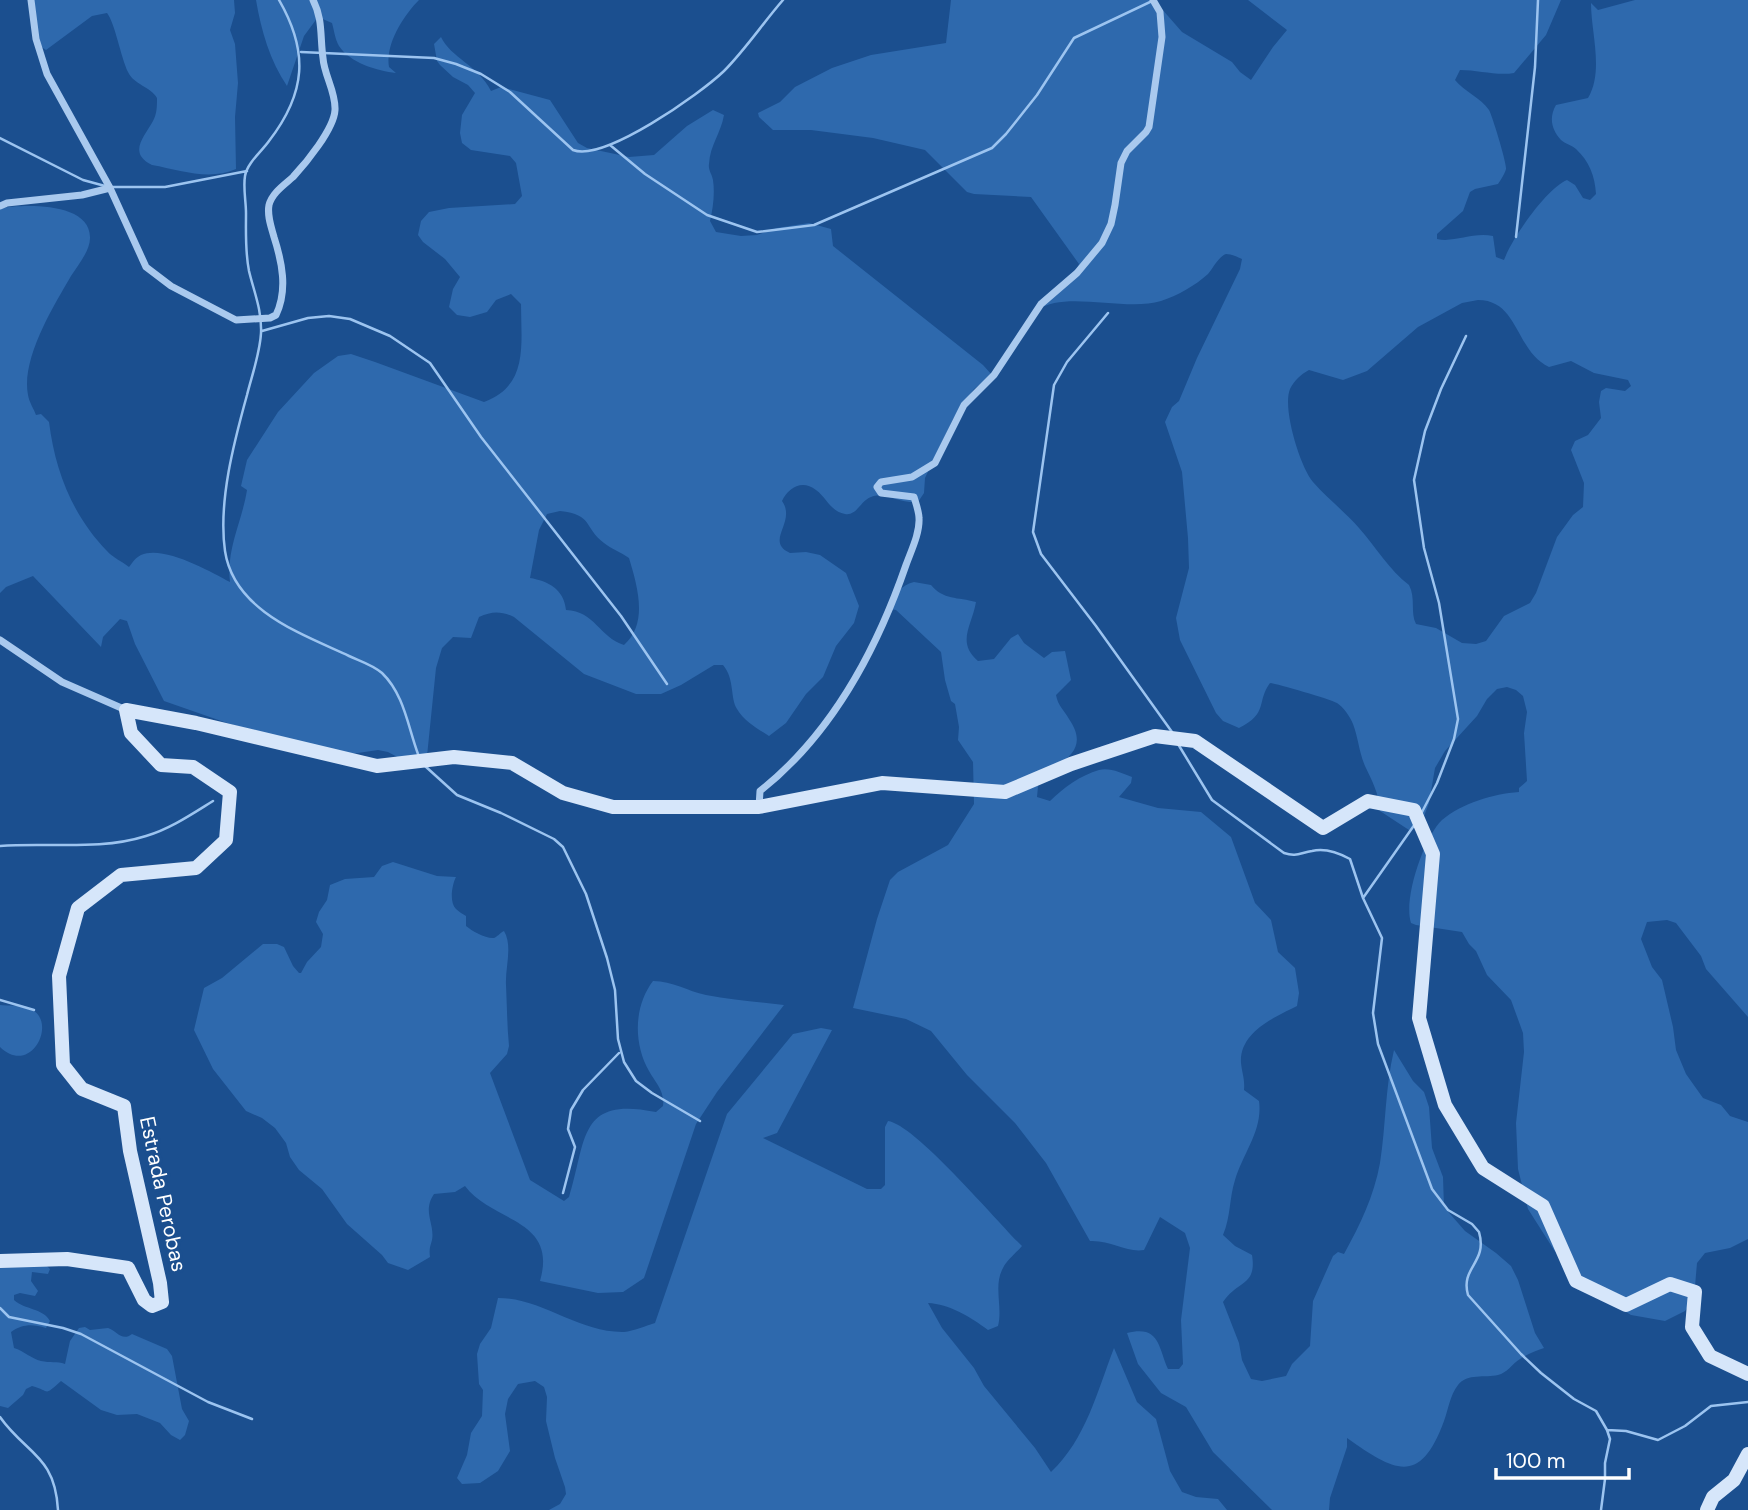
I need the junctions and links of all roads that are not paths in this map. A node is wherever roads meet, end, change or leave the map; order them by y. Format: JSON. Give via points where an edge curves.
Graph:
{"nodes":[{"id":1,"x":31,"y":0,"type":"edge"},
{"id":2,"x":313,"y":0,"type":"edge"},
{"id":3,"x":1153,"y":0,"type":"edge"},
{"id":4,"x":110,"y":188,"type":"junction"},
{"id":5,"x":0,"y":206,"type":"edge"},
{"id":6,"x":0,"y":640,"type":"edge"},
{"id":7,"x":126,"y":710,"type":"junction"},
{"id":8,"x":758,"y":807,"type":"junction"},
{"id":9,"x":0,"y":1261,"type":"edge"},
{"id":10,"x":1748,"y":1374,"type":"edge"},
{"id":11,"x":1748,"y":1454,"type":"edge"},
{"id":12,"x":1707,"y":1510,"type":"edge"}],
"edges":[{"from":1,"to":4,"type":"street","via":[[47,74]]},
{"from":2,"to":4,"type":"street","via":[[320,15],[323,58],[335,109],[321,140],[270,202],[268,217],[281,260],[283,291],[276,315],[236,320],[171,286],[146,267]]},
{"from":3,"to":8,"type":"street","via":[[1160,12],[1162,37],[1149,127],[1121,163],[1111,224],[1102,243],[1077,273],[1041,304],[994,375],[964,405],[935,463],[912,477],[881,481],[877,487],[881,494],[914,497],[919,519],[899,584],[865,663],[815,736],[760,791]]},
{"from":4,"to":5,"type":"street"},
{"from":6,"to":7,"type":"street","via":[[62,682]]},
{"from":7,"to":8,"type":"street","via":[[377,766],[454,757],[512,764],[563,793],[613,807]]},
{"from":7,"to":9,"type":"street","name":"Estrada Perobas","via":[[131,733],[161,765],[193,767],[230,792],[226,840],[197,868],[121,875],[78,908],[59,976],[63,1065],[82,1088],[124,1106],[162,1302],[152,1306],[144,1300],[128,1268],[67,1259]]},
{"from":8,"to":10,"type":"street","via":[[882,783],[1005,792],[1155,736],[1195,741],[1323,828],[1368,801],[1414,810],[1433,854],[1419,1018],[1445,1105],[1483,1168],[1543,1206],[1576,1281],[1626,1305],[1670,1284],[1695,1292],[1692,1327],[1710,1356]]},
{"from":11,"to":12,"type":"street","via":[[1734,1480],[1713,1497]]}]}
